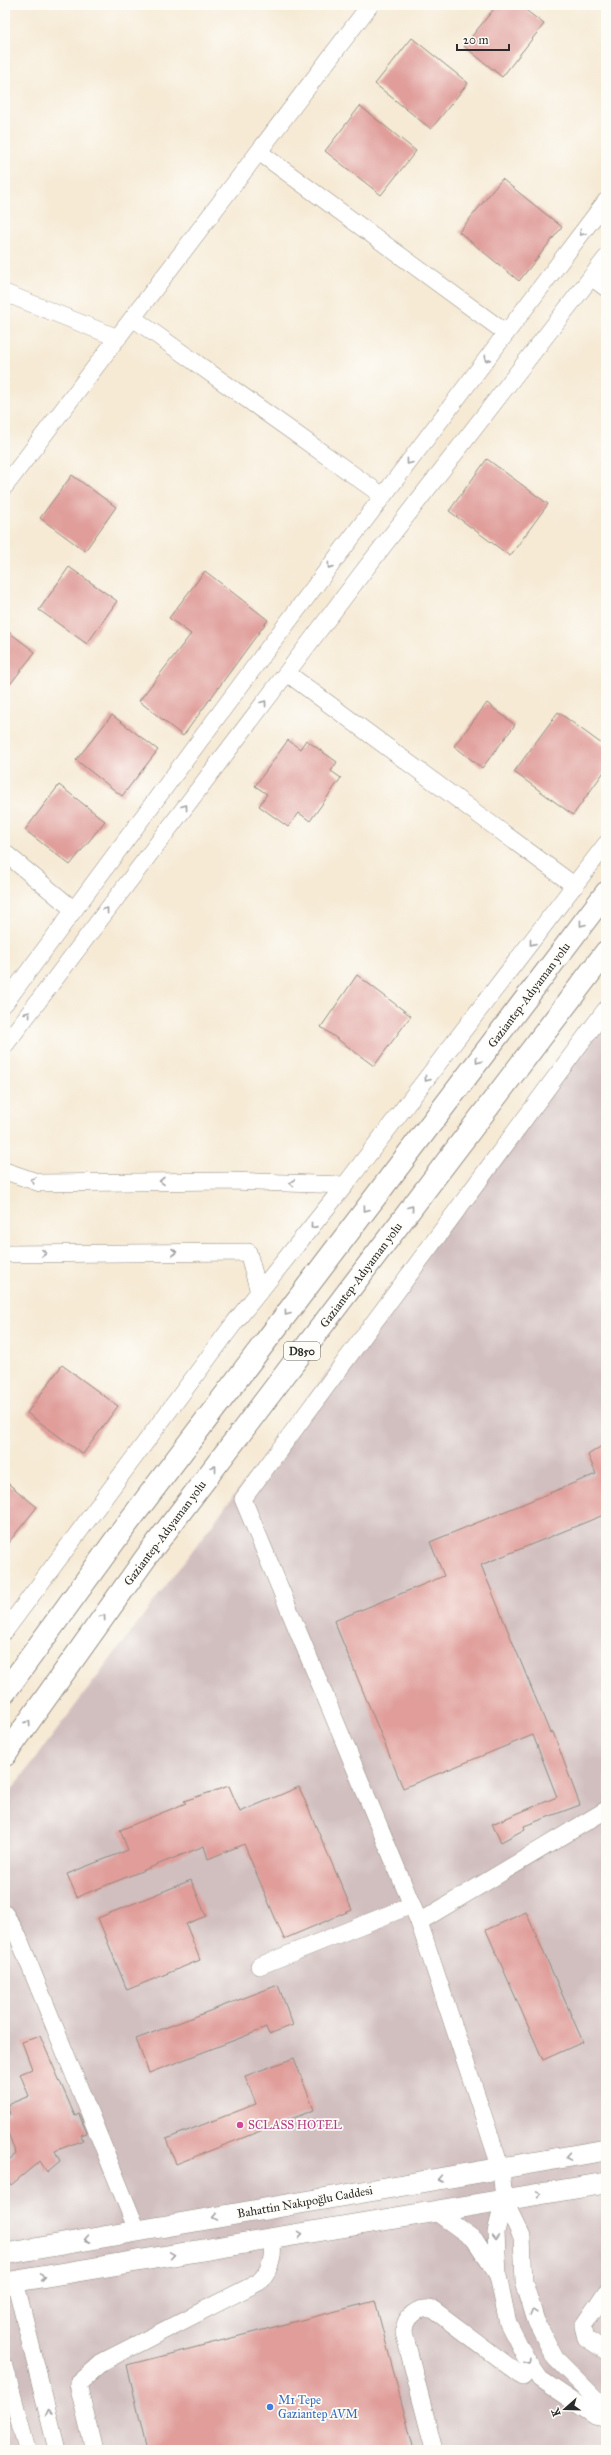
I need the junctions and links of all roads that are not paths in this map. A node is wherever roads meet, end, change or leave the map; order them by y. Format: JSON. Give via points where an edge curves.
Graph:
{"nodes":[{"id":1,"x":370,"y":5,"type":"edge"},
{"id":2,"x":259,"y":152,"type":"junction"},
{"id":3,"x":606,"y":201,"type":"edge"},
{"id":4,"x":606,"y":258,"type":"edge"},
{"id":5,"x":591,"y":277,"type":"junction"},
{"id":6,"x":606,"y":288,"type":"edge"},
{"id":7,"x":5,"y":293,"type":"edge"},
{"id":8,"x":133,"y":318,"type":"junction"},
{"id":9,"x":506,"y":333,"type":"junction"},
{"id":10,"x":118,"y":338,"type":"junction"},
{"id":11,"x":5,"y":486,"type":"edge"},
{"id":12,"x":383,"y":496,"type":"junction"},
{"id":13,"x":287,"y":673,"type":"junction"},
{"id":14,"x":606,"y":844,"type":"edge"},
{"id":15,"x":5,"y":852,"type":"edge"},
{"id":16,"x":575,"y":886,"type":"junction"},
{"id":17,"x":606,"y":893,"type":"edge"},
{"id":18,"x":74,"y":910,"type":"junction"},
{"id":19,"x":606,"y":952,"type":"edge"},
{"id":20,"x":5,"y":1003,"type":"edge"},
{"id":21,"x":606,"y":1009,"type":"edge"},
{"id":22,"x":5,"y":1045,"type":"edge"},
{"id":23,"x":5,"y":1171,"type":"edge"},
{"id":24,"x":345,"y":1185,"type":"junction"},
{"id":25,"x":5,"y":1254,"type":"edge"},
{"id":26,"x":259,"y":1292,"type":"junction"},
{"id":27,"x":5,"y":1631,"type":"edge"},
{"id":28,"x":5,"y":1692,"type":"edge"},
{"id":29,"x":5,"y":1755,"type":"edge"},
{"id":30,"x":606,"y":1810,"type":"edge"},
{"id":31,"x":412,"y":1905,"type":"junction"},
{"id":32,"x":5,"y":1914,"type":"edge"},
{"id":33,"x":419,"y":1922,"type":"junction"},
{"id":34,"x":259,"y":1966,"type":"dead end"},
{"id":35,"x":606,"y":2150,"type":"edge"},
{"id":36,"x":501,"y":2169,"type":"junction"},
{"id":37,"x":606,"y":2184,"type":"edge"},
{"id":38,"x":504,"y":2200,"type":"junction"},
{"id":39,"x":435,"y":2211,"type":"junction"},
{"id":40,"x":137,"y":2230,"type":"junction"},
{"id":41,"x":271,"y":2239,"type":"junction"},
{"id":42,"x":5,"y":2254,"type":"edge"},
{"id":43,"x":498,"y":2276,"type":"junction"},
{"id":44,"x":10,"y":2282,"type":"edge"},
{"id":45,"x":606,"y":2292,"type":"edge"},
{"id":46,"x":606,"y":2351,"type":"edge"},
{"id":47,"x":5,"y":2367,"type":"edge"},
{"id":48,"x":524,"y":2377,"type":"dead end"},
{"id":49,"x":606,"y":2410,"type":"edge"},
{"id":50,"x":606,"y":2419,"type":"edge"},
{"id":51,"x":27,"y":2450,"type":"edge"},
{"id":52,"x":57,"y":2450,"type":"edge"},
{"id":53,"x":94,"y":2450,"type":"edge"},
{"id":54,"x":434,"y":2450,"type":"edge"}],
"edges":[{"from":1,"to":2,"type":"street"},
{"from":2,"to":8,"type":"street"},
{"from":2,"to":9,"type":"street"},
{"from":3,"to":9,"type":"street","one_way":true},
{"from":4,"to":5,"type":"street"},
{"from":5,"to":6,"type":"street"},
{"from":5,"to":13,"type":"street"},
{"from":7,"to":10,"type":"street"},
{"from":8,"to":10,"type":"street"},
{"from":8,"to":12,"type":"street"},
{"from":9,"to":12,"type":"street","one_way":true},
{"from":10,"to":11,"type":"street"},
{"from":12,"to":18,"type":"street","one_way":true},
{"from":13,"to":16,"type":"street"},
{"from":22,"to":13,"type":"street","one_way":true},
{"from":14,"to":16,"type":"street"},
{"from":15,"to":18,"type":"street"},
{"from":16,"to":24,"type":"street","one_way":true},
{"from":17,"to":28,"type":"highway","name":"Gaziantep-Adıyaman yolu","number":"D850","one_way":true,"via":[[121,1532]]},
{"from":18,"to":20,"type":"street"},
{"from":29,"to":19,"type":"highway","name":"Gaziantep-Adıyaman yolu","number":"D850","one_way":true,"via":[[147,1556]]},
{"from":21,"to":31,"type":"street","via":[[244,1499]]},
{"from":24,"to":23,"type":"street","one_way":true,"via":[[229,1180],[40,1183]]},
{"from":24,"to":26,"type":"street","one_way":true},
{"from":25,"to":26,"type":"street","one_way":true,"via":[[248,1252]]},
{"from":26,"to":27,"type":"street"},
{"from":30,"to":33,"type":"street"},
{"from":31,"to":33,"type":"street"},
{"from":31,"to":34,"type":"street"},
{"from":32,"to":40,"type":"street","via":[[17,1934]]},
{"from":33,"to":36,"type":"street"},
{"from":35,"to":36,"type":"main road","name":"Bahattin Nakıpoğlu Caddesi","one_way":true},
{"from":36,"to":38,"type":"street"},
{"from":36,"to":40,"type":"main road","name":"Bahattin Nakıpoğlu Caddesi","one_way":true},
{"from":38,"to":37,"type":"main road","one_way":true},
{"from":38,"to":39,"type":"main road"},
{"from":38,"to":43,"type":"street","one_way":true,"via":[[496,2232]]},
{"from":49,"to":38,"type":"street","one_way":true,"via":[[555,2358],[536,2321],[524,2282],[522,2236]]},
{"from":41,"to":39,"type":"main road","one_way":true},
{"from":39,"to":43,"type":"street","via":[[476,2240]]},
{"from":40,"to":42,"type":"main road","name":"Bahattin Nakıpoğlu Caddesi","one_way":true},
{"from":44,"to":41,"type":"main road","one_way":true},
{"from":41,"to":53,"type":"street","via":[[272,2261],[259,2282],[104,2361],[78,2384]]},
{"from":43,"to":50,"type":"street","one_way":true,"via":[[508,2323],[540,2379],[595,2416]]},
{"from":52,"to":44,"type":"street","one_way":true},
{"from":45,"to":46,"type":"street","via":[[583,2326],[586,2338]]},
{"from":47,"to":51,"type":"street"},
{"from":48,"to":54,"type":"street","via":[[434,2310],[422,2308],[415,2312],[406,2322],[404,2333]]}]}
